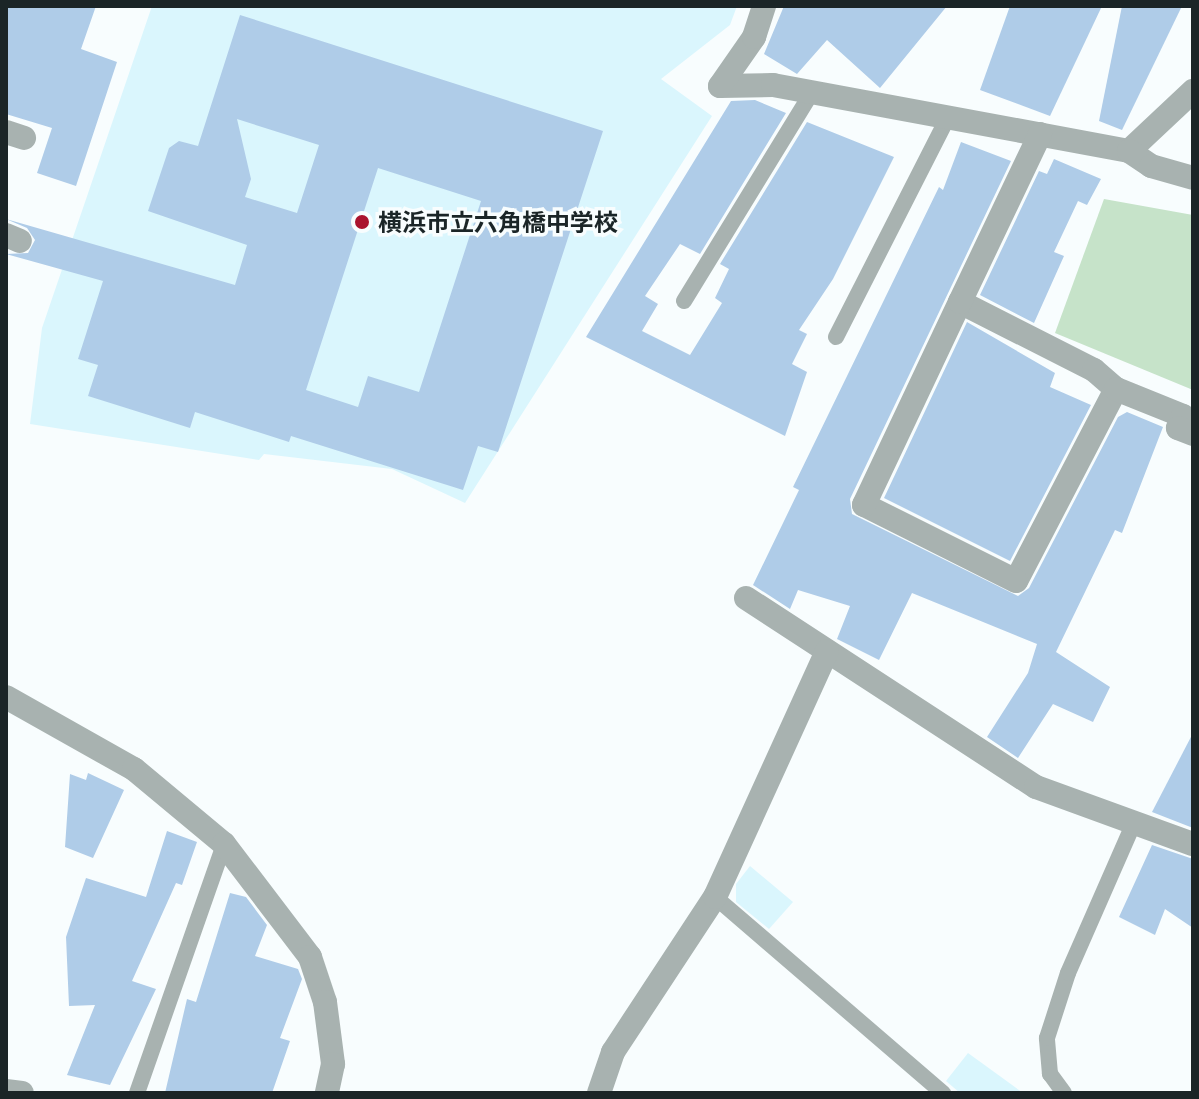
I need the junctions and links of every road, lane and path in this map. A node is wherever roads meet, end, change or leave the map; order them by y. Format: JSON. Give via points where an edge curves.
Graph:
{"nodes":[{"id":1,"x":764,"y":6,"type":"edge"},
{"id":2,"x":1193,"y":91,"type":"edge"},
{"id":3,"x":811,"y":94,"type":"junction"},
{"id":4,"x":947,"y":119,"type":"junction"},
{"id":5,"x":1040,"y":134,"type":"junction"},
{"id":6,"x":1129,"y":151,"type":"junction"},
{"id":7,"x":1193,"y":178,"type":"edge"},
{"id":8,"x":684,"y":301,"type":"dead end"},
{"id":9,"x":960,"y":302,"type":"junction"},
{"id":10,"x":836,"y":337,"type":"dead end"},
{"id":11,"x":1116,"y":389,"type":"junction"},
{"id":12,"x":1193,"y":434,"type":"edge"},
{"id":13,"x":746,"y":598,"type":"dead end"},
{"id":14,"x":827,"y":651,"type":"junction"},
{"id":15,"x":6,"y":697,"type":"edge"},
{"id":16,"x":1134,"y":823,"type":"junction"},
{"id":17,"x":224,"y":844,"type":"junction"},
{"id":18,"x":1193,"y":844,"type":"edge"},
{"id":19,"x":715,"y":897,"type":"junction"},
{"id":20,"x":6,"y":1091,"type":"edge"},
{"id":21,"x":22,"y":1093,"type":"edge"},
{"id":22,"x":137,"y":1093,"type":"edge"},
{"id":23,"x":327,"y":1093,"type":"edge"},
{"id":24,"x":599,"y":1093,"type":"edge"},
{"id":25,"x":943,"y":1093,"type":"edge"},
{"id":26,"x":1064,"y":1093,"type":"edge"}],
"edges":[{"from":1,"to":3,"type":"street","via":[[754,37],[720,86],[773,85]]},
{"from":2,"to":6,"type":"street"},
{"from":3,"to":4,"type":"street"},
{"from":3,"to":8,"type":"lane"},
{"from":4,"to":5,"type":"street"},
{"from":4,"to":10,"type":"lane"},
{"from":5,"to":6,"type":"street"},
{"from":5,"to":9,"type":"street"},
{"from":6,"to":7,"type":"street","via":[[1151,166]]},
{"from":9,"to":11,"type":"street","via":[[1094,370]]},
{"from":9,"to":11,"type":"street","via":[[864,505],[1016,581]]},
{"from":11,"to":12,"type":"street","via":[[1183,416],[1178,428]]},
{"from":13,"to":14,"type":"street"},
{"from":14,"to":16,"type":"street","via":[[1036,787]]},
{"from":14,"to":19,"type":"street"},
{"from":15,"to":17,"type":"street","via":[[134,769]]},
{"from":16,"to":18,"type":"street"},
{"from":16,"to":26,"type":"lane","via":[[1068,973],[1047,1038],[1050,1074]]},
{"from":17,"to":22,"type":"lane"},
{"from":17,"to":23,"type":"street","via":[[310,957],[325,1002],[333,1064]]},
{"from":19,"to":24,"type":"street","via":[[613,1052]]},
{"from":19,"to":25,"type":"lane"},
{"from":20,"to":21,"type":"street"}]}
